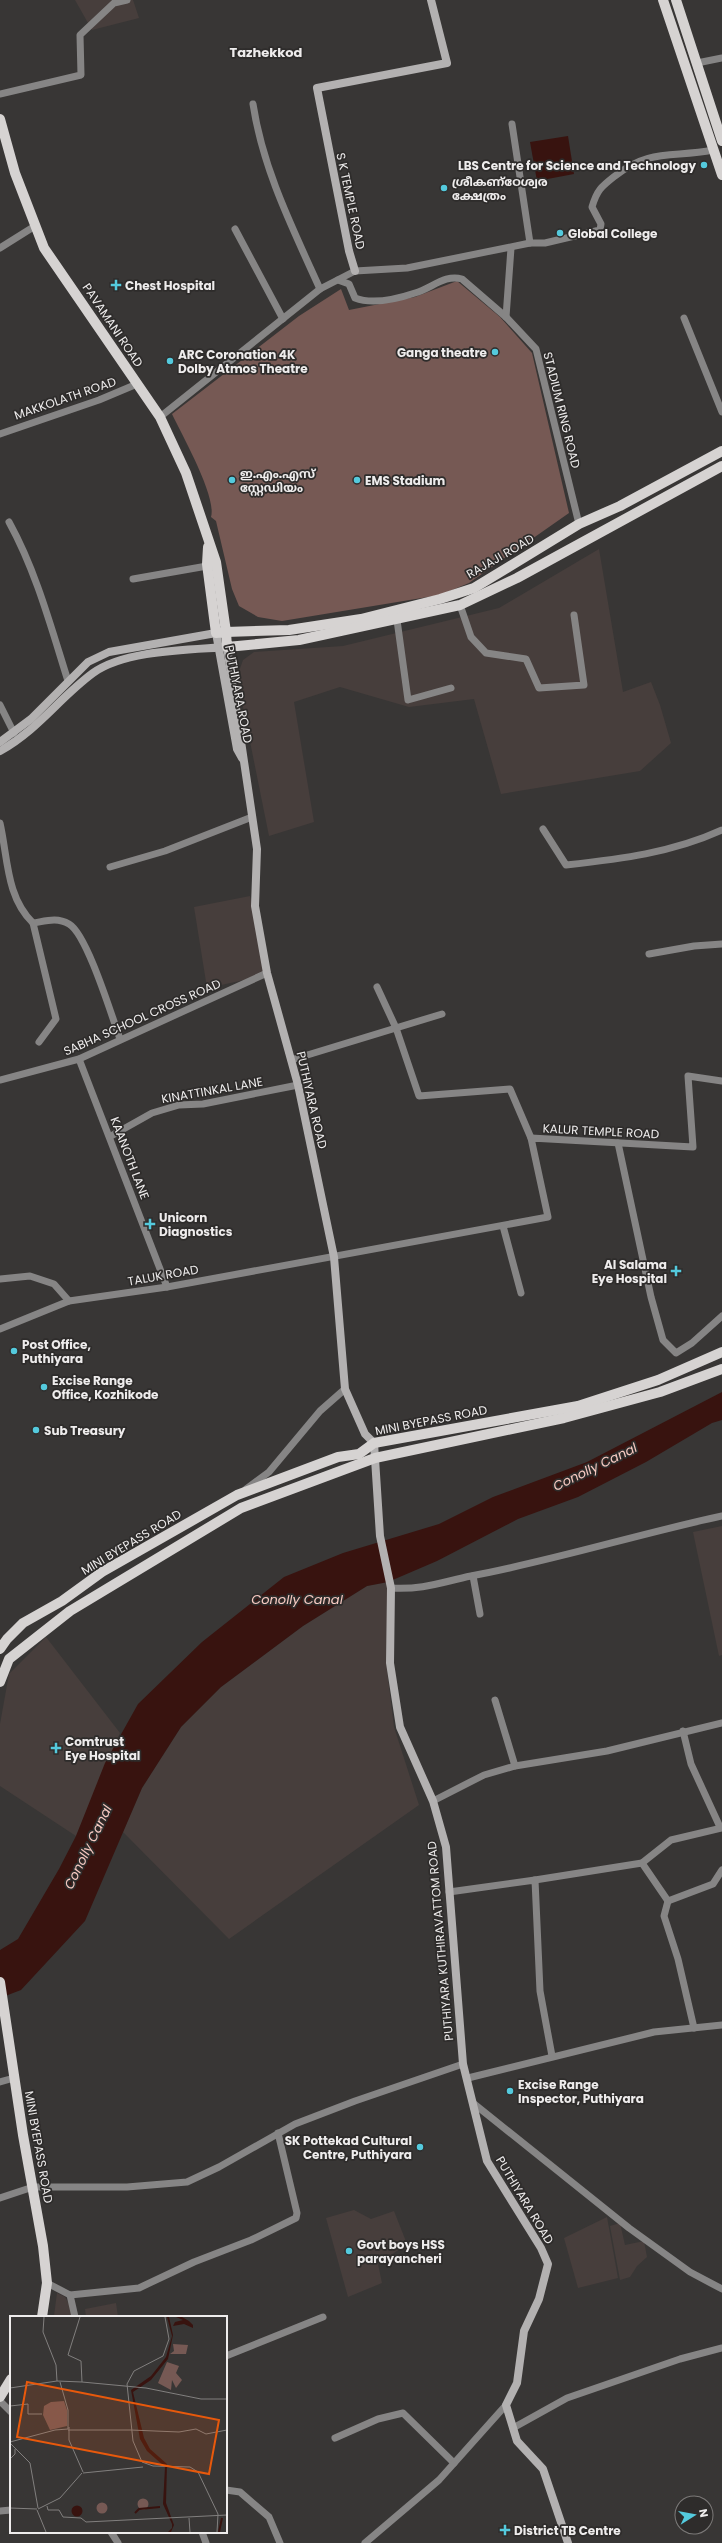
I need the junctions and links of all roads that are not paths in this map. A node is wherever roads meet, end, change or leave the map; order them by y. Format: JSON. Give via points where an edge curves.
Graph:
{"nodes":[{"id":1,"x":127,"y":0,"type":"edge"},
{"id":2,"x":431,"y":0,"type":"edge"},
{"id":3,"x":663,"y":0,"type":"edge"},
{"id":4,"x":676,"y":0,"type":"edge"},
{"id":5,"x":722,"y":58,"type":"edge"},
{"id":6,"x":697,"y":63,"type":"junction"},
{"id":7,"x":0,"y":94,"type":"edge"},
{"id":8,"x":253,"y":104,"type":"dead end"},
{"id":9,"x":0,"y":124,"type":"edge"},
{"id":10,"x":512,"y":124,"type":"dead end"},
{"id":11,"x":722,"y":141,"type":"edge"},
{"id":12,"x":718,"y":147,"type":"edge"},
{"id":13,"x":722,"y":175,"type":"edge"},
{"id":14,"x":35,"y":226,"type":"junction"},
{"id":15,"x":235,"y":229,"type":"dead end"},
{"id":16,"x":530,"y":243,"type":"junction"},
{"id":17,"x":0,"y":248,"type":"edge"},
{"id":18,"x":511,"y":248,"type":"junction"},
{"id":19,"x":355,"y":271,"type":"junction"},
{"id":20,"x":338,"y":280,"type":"junction"},
{"id":21,"x":320,"y":289,"type":"junction"},
{"id":22,"x":506,"y":317,"type":"junction"},
{"id":23,"x":684,"y":318,"type":"dead end"},
{"id":24,"x":282,"y":319,"type":"junction"},
{"id":25,"x":138,"y":384,"type":"junction"},
{"id":26,"x":722,"y":412,"type":"edge"},
{"id":27,"x":160,"y":417,"type":"junction"},
{"id":28,"x":0,"y":434,"type":"edge"},
{"id":29,"x":722,"y":451,"type":"edge"},
{"id":30,"x":722,"y":466,"type":"edge"},
{"id":31,"x":9,"y":522,"type":"dead end"},
{"id":32,"x":579,"y":524,"type":"junction"},
{"id":33,"x":208,"y":544,"type":"junction"},
{"id":34,"x":207,"y":566,"type":"junction"},
{"id":35,"x":133,"y":579,"type":"dead end"},
{"id":36,"x":460,"y":605,"type":"junction"},
{"id":37,"x":574,"y":615,"type":"dead end"},
{"id":38,"x":397,"y":620,"type":"junction"},
{"id":39,"x":221,"y":633,"type":"junction"},
{"id":40,"x":222,"y":647,"type":"junction"},
{"id":41,"x":68,"y":680,"type":"junction"},
{"id":42,"x":451,"y":688,"type":"dead end"},
{"id":43,"x":0,"y":705,"type":"edge"},
{"id":44,"x":14,"y":733,"type":"junction"},
{"id":45,"x":2,"y":746,"type":"edge"},
{"id":46,"x":252,"y":817,"type":"junction"},
{"id":47,"x":0,"y":823,"type":"edge"},
{"id":48,"x":543,"y":829,"type":"dead end"},
{"id":49,"x":722,"y":830,"type":"edge"},
{"id":50,"x":110,"y":867,"type":"dead end"},
{"id":51,"x":33,"y":923,"type":"junction"},
{"id":52,"x":722,"y":944,"type":"edge"},
{"id":53,"x":649,"y":954,"type":"dead end"},
{"id":54,"x":267,"y":973,"type":"junction"},
{"id":55,"x":377,"y":987,"type":"dead end"},
{"id":56,"x":442,"y":1014,"type":"dead end"},
{"id":57,"x":396,"y":1028,"type":"junction"},
{"id":58,"x":120,"y":1039,"type":"junction"},
{"id":59,"x":39,"y":1042,"type":"dead end"},
{"id":60,"x":79,"y":1059,"type":"junction"},
{"id":61,"x":291,"y":1060,"type":"junction"},
{"id":62,"x":0,"y":1080,"type":"edge"},
{"id":63,"x":722,"y":1081,"type":"edge"},
{"id":64,"x":298,"y":1085,"type":"junction"},
{"id":65,"x":111,"y":1136,"type":"junction"},
{"id":66,"x":531,"y":1138,"type":"junction"},
{"id":67,"x":618,"y":1143,"type":"junction"},
{"id":68,"x":503,"y":1226,"type":"junction"},
{"id":69,"x":334,"y":1257,"type":"junction"},
{"id":70,"x":0,"y":1279,"type":"edge"},
{"id":71,"x":168,"y":1287,"type":"junction"},
{"id":72,"x":521,"y":1293,"type":"dead end"},
{"id":73,"x":69,"y":1301,"type":"junction"},
{"id":74,"x":722,"y":1316,"type":"edge"},
{"id":75,"x":0,"y":1329,"type":"edge"},
{"id":76,"x":722,"y":1352,"type":"edge"},
{"id":77,"x":722,"y":1369,"type":"edge"},
{"id":78,"x":345,"y":1389,"type":"junction"},
{"id":79,"x":374,"y":1443,"type":"junction"},
{"id":80,"x":376,"y":1458,"type":"junction"},
{"id":81,"x":238,"y":1495,"type":"junction"},
{"id":82,"x":722,"y":1516,"type":"edge"},
{"id":83,"x":474,"y":1576,"type":"junction"},
{"id":84,"x":391,"y":1588,"type":"junction"},
{"id":85,"x":480,"y":1614,"type":"dead end"},
{"id":86,"x":0,"y":1649,"type":"edge"},
{"id":87,"x":0,"y":1682,"type":"edge"},
{"id":88,"x":496,"y":1700,"type":"dead end"},
{"id":89,"x":722,"y":1723,"type":"edge"},
{"id":90,"x":684,"y":1731,"type":"junction"},
{"id":91,"x":516,"y":1766,"type":"junction"},
{"id":92,"x":433,"y":1801,"type":"junction"},
{"id":93,"x":721,"y":1827,"type":"edge"},
{"id":94,"x":642,"y":1863,"type":"junction"},
{"id":95,"x":722,"y":1870,"type":"edge"},
{"id":96,"x":535,"y":1880,"type":"junction"},
{"id":97,"x":449,"y":1892,"type":"junction"},
{"id":98,"x":668,"y":1901,"type":"junction"},
{"id":99,"x":0,"y":1982,"type":"edge"},
{"id":100,"x":722,"y":2025,"type":"edge"},
{"id":101,"x":694,"y":2028,"type":"junction"},
{"id":102,"x":552,"y":2056,"type":"junction"},
{"id":103,"x":462,"y":2064,"type":"junction"},
{"id":104,"x":14,"y":2078,"type":"junction"},
{"id":105,"x":468,"y":2078,"type":"junction"},
{"id":106,"x":0,"y":2082,"type":"edge"},
{"id":107,"x":473,"y":2102,"type":"junction"},
{"id":108,"x":278,"y":2133,"type":"junction"},
{"id":109,"x":33,"y":2187,"type":"junction"},
{"id":110,"x":0,"y":2198,"type":"edge"},
{"id":111,"x":47,"y":2283,"type":"junction"},
{"id":112,"x":722,"y":2289,"type":"edge"},
{"id":113,"x":70,"y":2295,"type":"junction"},
{"id":114,"x":42,"y":2316,"type":"edge"},
{"id":115,"x":75,"y":2316,"type":"edge"},
{"id":116,"x":324,"y":2317,"type":"dead end"},
{"id":117,"x":722,"y":2348,"type":"edge"},
{"id":118,"x":227,"y":2356,"type":"edge"},
{"id":119,"x":10,"y":2381,"type":"edge"},
{"id":120,"x":0,"y":2397,"type":"edge"},
{"id":121,"x":0,"y":2400,"type":"edge"},
{"id":122,"x":506,"y":2405,"type":"junction"},
{"id":123,"x":10,"y":2411,"type":"edge"},
{"id":124,"x":513,"y":2428,"type":"junction"},
{"id":125,"x":335,"y":2438,"type":"dead end"},
{"id":126,"x":454,"y":2463,"type":"junction"},
{"id":127,"x":227,"y":2490,"type":"edge"},
{"id":128,"x":10,"y":2510,"type":"edge"},
{"id":129,"x":0,"y":2512,"type":"edge"},
{"id":130,"x":111,"y":2533,"type":"edge"},
{"id":131,"x":202,"y":2533,"type":"edge"},
{"id":132,"x":118,"y":2543,"type":"edge"},
{"id":133,"x":206,"y":2543,"type":"edge"},
{"id":134,"x":280,"y":2543,"type":"edge"},
{"id":135,"x":365,"y":2543,"type":"edge"},
{"id":136,"x":568,"y":2543,"type":"edge"}],
"edges":[{"from":1,"to":7,"type":"street","via":[[114,3],[80,35],[81,75]]},
{"from":2,"to":19,"type":"street","name":"S K TEMPLE ROAD","via":[[447,63],[317,88]]},
{"from":3,"to":12,"type":"main road"},
{"from":4,"to":6,"type":"main road"},
{"from":5,"to":6,"type":"street"},
{"from":6,"to":11,"type":"main road"},
{"from":8,"to":21,"type":"street","via":[[258,135],[274,184]]},
{"from":9,"to":14,"type":"main road","name":"PAVAMANI ROAD"},
{"from":10,"to":16,"type":"street"},
{"from":12,"to":13,"type":"main road"},
{"from":12,"to":16,"type":"street","via":[[698,153],[656,155],[636,161],[597,190],[592,207],[601,224],[600,230],[545,243]]},
{"from":14,"to":17,"type":"street"},
{"from":14,"to":25,"type":"main road","name":"PAVAMANI ROAD","via":[[44,248]]},
{"from":15,"to":24,"type":"street"},
{"from":16,"to":18,"type":"street"},
{"from":18,"to":19,"type":"street","via":[[406,268]]},
{"from":18,"to":22,"type":"street"},
{"from":19,"to":20,"type":"street"},
{"from":20,"to":21,"type":"street"},
{"from":20,"to":22,"type":"street","name":"STADIUM RING ROAD","via":[[349,284],[355,298],[367,303],[416,293],[453,277],[462,279]]},
{"from":21,"to":24,"type":"street"},
{"from":22,"to":32,"type":"street","name":"STADIUM RING ROAD","via":[[536,349]]},
{"from":23,"to":26,"type":"street"},
{"from":24,"to":27,"type":"street"},
{"from":25,"to":27,"type":"main road","name":"PAVAMANI ROAD"},
{"from":25,"to":28,"type":"street","name":"MAKKOLATH ROAD","via":[[100,400]]},
{"from":27,"to":33,"type":"main road","name":"PAVAMANI ROAD","via":[[186,473],[203,521]]},
{"from":29,"to":32,"type":"main road","name":"RAJAJI ROAD","via":[[620,506]]},
{"from":30,"to":36,"type":"main road","via":[[517,578]]},
{"from":31,"to":41,"type":"street","via":[[18,538],[42,600]]},
{"from":32,"to":39,"type":"main road","name":"RAJAJI ROAD","via":[[474,588],[440,599],[361,619],[289,630]]},
{"from":33,"to":34,"type":"main road","name":"PAVAMANI ROAD"},
{"from":33,"to":39,"type":"main road","name":"PAVAMANI ROAD","via":[[216,562]]},
{"from":34,"to":35,"type":"street"},
{"from":34,"to":39,"type":"main road","name":"PAVAMANI ROAD"},
{"from":36,"to":37,"type":"street","via":[[471,637],[486,653],[526,659],[539,688],[584,685]]},
{"from":36,"to":38,"type":"main road"},
{"from":38,"to":40,"type":"main road","via":[[299,640]]},
{"from":38,"to":42,"type":"street","via":[[408,700]]},
{"from":39,"to":40,"type":"main road"},
{"from":39,"to":41,"type":"street","via":[[109,652],[88,662]]},
{"from":40,"to":45,"type":"street","via":[[140,656],[114,662],[93,672],[30,732]]},
{"from":40,"to":46,"type":"street","name":"PUTHIYARA ROAD","via":[[243,748],[242,758]]},
{"from":41,"to":44,"type":"street"},
{"from":43,"to":44,"type":"street"},
{"from":44,"to":45,"type":"street"},
{"from":46,"to":50,"type":"street","via":[[165,851]]},
{"from":46,"to":54,"type":"street","name":"PUTHIYARA ROAD","via":[[257,849],[256,906]]},
{"from":47,"to":51,"type":"street","via":[[9,879],[22,913]]},
{"from":48,"to":49,"type":"street","via":[[566,865],[650,854],[694,843]]},
{"from":51,"to":58,"type":"street","via":[[56,919],[71,924],[93,962]]},
{"from":51,"to":59,"type":"street","via":[[56,1019]]},
{"from":52,"to":53,"type":"street"},
{"from":54,"to":58,"type":"street","name":"SABHA SCHOOL CROSS ROAD"},
{"from":54,"to":61,"type":"street","name":"PUTHIYARA ROAD"},
{"from":55,"to":57,"type":"street"},
{"from":56,"to":57,"type":"street"},
{"from":57,"to":61,"type":"street"},
{"from":57,"to":66,"type":"street","via":[[419,1096],[510,1089]]},
{"from":58,"to":60,"type":"street","name":"SABHA SCHOOL CROSS ROAD"},
{"from":60,"to":62,"type":"street","name":"SABHA SCHOOL CROSS ROAD"},
{"from":60,"to":65,"type":"street","name":"KAANOTH LANE"},
{"from":61,"to":64,"type":"street","name":"PUTHIYARA ROAD"},
{"from":63,"to":67,"type":"street","name":"KALUR TEMPLE ROAD","via":[[688,1076],[693,1147]]},
{"from":64,"to":65,"type":"street","name":"KINATTINKAL LANE","via":[[203,1104],[179,1105],[152,1113]]},
{"from":64,"to":69,"type":"street","name":"PUTHIYARA ROAD"},
{"from":65,"to":71,"type":"street","name":"KAANOTH LANE"},
{"from":66,"to":67,"type":"street","name":"KALUR TEMPLE ROAD"},
{"from":66,"to":68,"type":"street","name":"KALUR TEMPLE ROAD","via":[[548,1218]]},
{"from":67,"to":74,"type":"street","via":[[651,1297],[663,1340],[676,1353],[692,1343]]},
{"from":68,"to":69,"type":"street","name":"KALUR TEMPLE ROAD"},
{"from":68,"to":72,"type":"street"},
{"from":69,"to":71,"type":"street","name":"TALUK ROAD"},
{"from":69,"to":78,"type":"street","name":"PUTHIYARA ROAD"},
{"from":70,"to":73,"type":"street","via":[[30,1276],[54,1284]]},
{"from":71,"to":73,"type":"street","name":"TALUK ROAD"},
{"from":73,"to":75,"type":"street","name":"TALUK ROAD"},
{"from":76,"to":79,"type":"main road","name":"MINI BYEPASS ROAD","via":[[658,1380],[578,1406]]},
{"from":77,"to":80,"type":"main road","via":[[660,1392],[564,1418]]},
{"from":78,"to":79,"type":"street","name":"PUTHIYARA ROAD","via":[[365,1434]]},
{"from":78,"to":81,"type":"street","via":[[320,1411],[269,1472]]},
{"from":79,"to":80,"type":"street","name":"PUTHIYARA KUTHIRAVATTOM ROAD"},
{"from":79,"to":81,"type":"main road","name":"MINI BYEPASS ROAD","via":[[359,1454],[338,1457]]},
{"from":80,"to":84,"type":"street","name":"PUTHIYARA KUTHIRAVATTOM ROAD","via":[[380,1536]]},
{"from":80,"to":87,"type":"main road","via":[[234,1512],[70,1611],[9,1659]]},
{"from":81,"to":86,"type":"main road","name":"MINI BYEPASS ROAD","via":[[102,1572],[62,1601],[23,1623],[6,1639]]},
{"from":82,"to":83,"type":"street"},
{"from":83,"to":84,"type":"street","via":[[429,1588]]},
{"from":83,"to":85,"type":"street"},
{"from":84,"to":92,"type":"street","name":"PUTHIYARA KUTHIRAVATTOM ROAD","via":[[390,1663],[400,1727]]},
{"from":88,"to":91,"type":"street"},
{"from":89,"to":90,"type":"street"},
{"from":90,"to":91,"type":"street","via":[[607,1751]]},
{"from":90,"to":93,"type":"street","via":[[691,1764]]},
{"from":91,"to":92,"type":"street","via":[[484,1775]]},
{"from":92,"to":97,"type":"street","name":"PUTHIYARA KUTHIRAVATTOM ROAD","via":[[446,1847]]},
{"from":93,"to":94,"type":"street","via":[[671,1840]]},
{"from":94,"to":96,"type":"street"},
{"from":94,"to":98,"type":"street"},
{"from":95,"to":98,"type":"street","via":[[713,1884]]},
{"from":96,"to":97,"type":"street"},
{"from":96,"to":102,"type":"street","via":[[540,1992]]},
{"from":97,"to":103,"type":"street","name":"PUTHIYARA KUTHIRAVATTOM ROAD"},
{"from":98,"to":101,"type":"street","via":[[664,1916],[678,1959]]},
{"from":99,"to":104,"type":"main road","name":"MINI BYEPASS ROAD"},
{"from":100,"to":101,"type":"street"},
{"from":101,"to":102,"type":"street","via":[[654,2032]]},
{"from":102,"to":105,"type":"street"},
{"from":103,"to":105,"type":"street","name":"PUTHIYARA ROAD"},
{"from":103,"to":108,"type":"street","via":[[355,2101]]},
{"from":104,"to":106,"type":"street"},
{"from":104,"to":109,"type":"main road","name":"MINI BYEPASS ROAD"},
{"from":105,"to":107,"type":"street","name":"PUTHIYARA ROAD"},
{"from":107,"to":112,"type":"street","via":[[629,2228],[690,2272]]},
{"from":107,"to":122,"type":"street","name":"PUTHIYARA ROAD","via":[[487,2161],[541,2248],[548,2264],[539,2299],[524,2331],[517,2383]]},
{"from":108,"to":109,"type":"street","via":[[220,2167],[187,2182],[127,2187]]},
{"from":108,"to":113,"type":"street","via":[[297,2213],[296,2218],[139,2288]]},
{"from":109,"to":110,"type":"street"},
{"from":109,"to":111,"type":"main road","name":"MINI BYEPASS ROAD"},
{"from":111,"to":113,"type":"street"},
{"from":111,"to":114,"type":"main road","name":"MINI BYEPASS ROAD"},
{"from":113,"to":115,"type":"street"},
{"from":116,"to":118,"type":"street"},
{"from":117,"to":124,"type":"street","via":[[680,2359],[566,2398]]},
{"from":119,"to":120,"type":"main road"},
{"from":121,"to":123,"type":"street"},
{"from":122,"to":124,"type":"street"},
{"from":122,"to":126,"type":"street"},
{"from":124,"to":136,"type":"street","via":[[516,2441],[543,2469]]},
{"from":125,"to":126,"type":"street","via":[[378,2419],[403,2413]]},
{"from":126,"to":135,"type":"street","via":[[439,2480]]},
{"from":127,"to":134,"type":"street","via":[[240,2492],[269,2517]]},
{"from":128,"to":129,"type":"street"},
{"from":130,"to":132,"type":"street"},
{"from":131,"to":133,"type":"street"}]}
